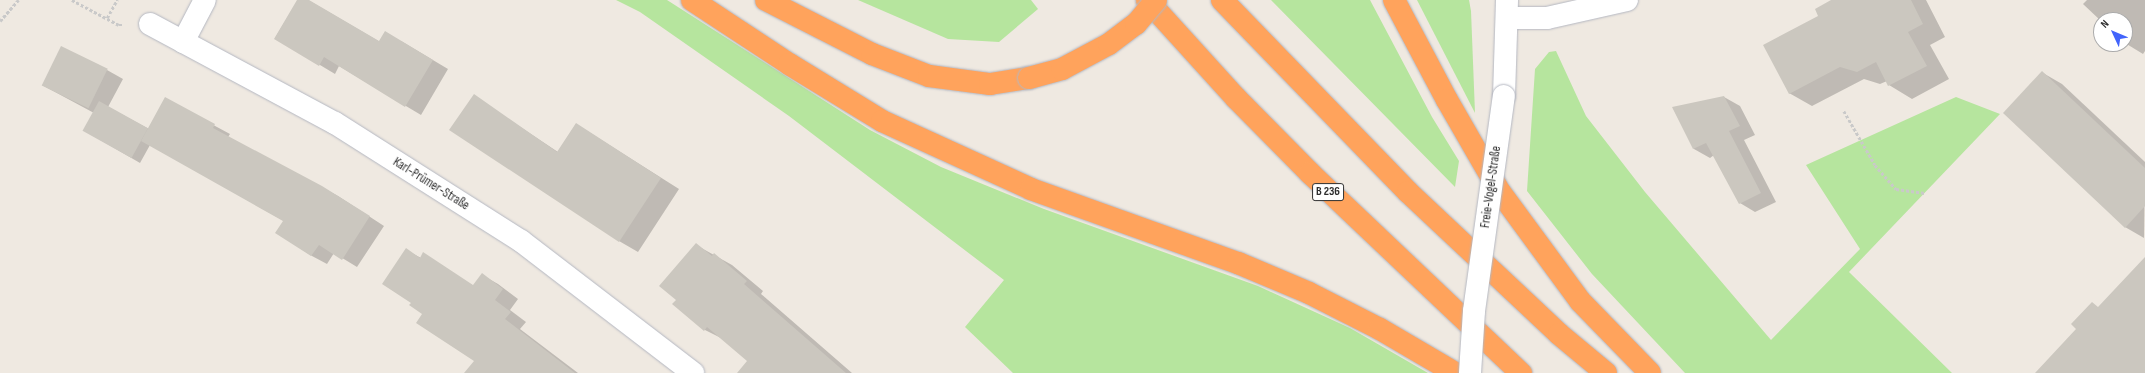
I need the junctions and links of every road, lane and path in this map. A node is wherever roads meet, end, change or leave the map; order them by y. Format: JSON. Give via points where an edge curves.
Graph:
{"nodes":[{"id":1,"x":18,"y":0,"type":"edge"},
{"id":2,"x":72,"y":0,"type":"edge"},
{"id":3,"x":117,"y":0,"type":"edge"},
{"id":4,"x":205,"y":0,"type":"edge"},
{"id":5,"x":692,"y":0,"type":"edge"},
{"id":6,"x":766,"y":0,"type":"edge"},
{"id":7,"x":1146,"y":0,"type":"edge"},
{"id":8,"x":1156,"y":0,"type":"edge"},
{"id":9,"x":1222,"y":0,"type":"edge"},
{"id":10,"x":1394,"y":0,"type":"edge"},
{"id":11,"x":1627,"y":0,"type":"edge"},
{"id":12,"x":1508,"y":9,"type":"edge"},
{"id":13,"x":107,"y":18,"type":"junction"},
{"id":14,"x":0,"y":21,"type":"edge"},
{"id":15,"x":150,"y":24,"type":"joint"},
{"id":16,"x":183,"y":42,"type":"junction"},
{"id":17,"x":1844,"y":111,"type":"dead end"},
{"id":18,"x":1925,"y":193,"type":"dead end"},
{"id":19,"x":693,"y":373,"type":"edge"},
{"id":20,"x":1455,"y":373,"type":"edge"},
{"id":21,"x":1470,"y":373,"type":"edge"},
{"id":22,"x":1521,"y":373,"type":"edge"},
{"id":23,"x":1606,"y":373,"type":"edge"},
{"id":24,"x":1650,"y":373,"type":"edge"}],
"edges":[{"from":1,"to":14,"type":"path"},
{"from":2,"to":13,"type":"path"},
{"from":3,"to":13,"type":"path"},
{"from":4,"to":16,"type":"street"},
{"from":5,"to":20,"type":"highway","via":[[789,64],[889,124],[1031,189],[1238,263],[1309,292],[1380,329]]},
{"from":6,"to":8,"type":"highway","bridge":true,"via":[[872,54],[929,76],[990,84],[1029,78],[1062,69],[1109,44],[1136,24]]},
{"from":7,"to":22,"type":"highway","number":"B 236","via":[[1236,98],[1310,173]]},
{"from":9,"to":23,"type":"highway","via":[[1408,192],[1560,334]]},
{"from":10,"to":24,"type":"highway","via":[[1500,192],[1580,301]]},
{"from":11,"to":12,"type":"street","via":[[1548,18]]},
{"from":12,"to":21,"type":"street","name":"Freie-Vogel-Straße","bridge":true,"via":[[1504,96],[1474,311]]},
{"from":13,"to":15,"type":"path","via":[[119,25]]},
{"from":15,"to":16,"type":"street","name":"Karl-Prümer-Straße"},
{"from":16,"to":19,"type":"street","name":"Karl-Prümer-Straße","via":[[335,123],[521,241]]},
{"from":17,"to":18,"type":"path","via":[[1875,165],[1896,189]]}]}
